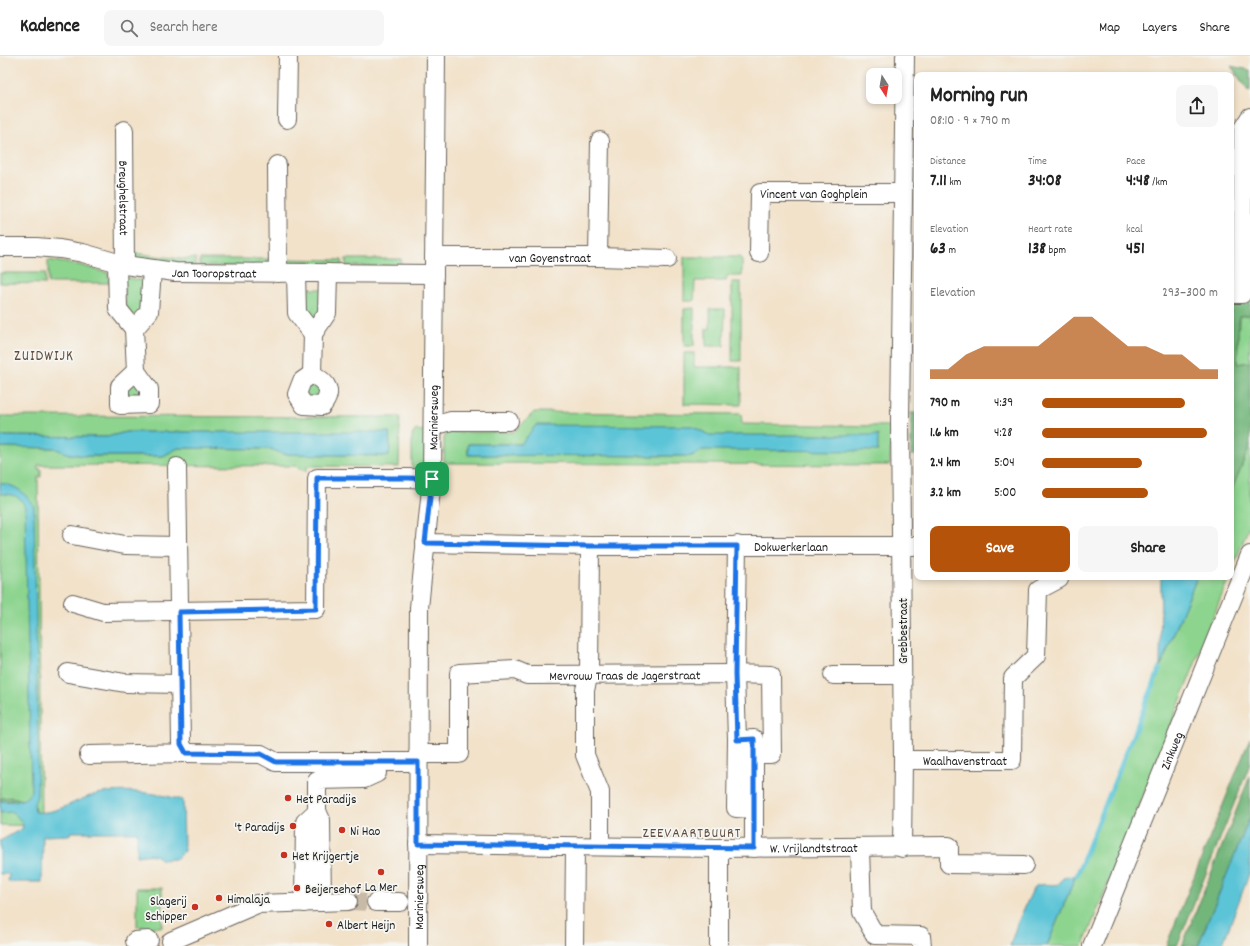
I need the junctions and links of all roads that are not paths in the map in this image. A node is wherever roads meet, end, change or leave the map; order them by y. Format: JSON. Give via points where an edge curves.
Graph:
{"nodes":[{"id":1,"x":288,"y":56,"type":"edge"},
{"id":2,"x":436,"y":56,"type":"edge"},
{"id":3,"x":905,"y":56,"type":"edge"},
{"id":4,"x":1250,"y":117,"type":"edge"},
{"id":5,"x":287,"y":119,"type":"dead end"},
{"id":6,"x":911,"y":127,"type":"edge"},
{"id":7,"x":124,"y":130,"type":"dead end"},
{"id":8,"x":600,"y":141,"type":"dead end"},
{"id":9,"x":277,"y":165,"type":"dead end"},
{"id":10,"x":903,"y":193,"type":"junction"},
{"id":11,"x":0,"y":247,"type":"edge"},
{"id":12,"x":759,"y":253,"type":"dead end"},
{"id":13,"x":598,"y":257,"type":"junction"},
{"id":14,"x":667,"y":259,"type":"dead end"},
{"id":15,"x":121,"y":264,"type":"junction"},
{"id":16,"x":434,"y":265,"type":"junction"},
{"id":17,"x":152,"y":270,"type":"junction"},
{"id":18,"x":278,"y":273,"type":"junction"},
{"id":19,"x":296,"y":273,"type":"junction"},
{"id":20,"x":328,"y":273,"type":"junction"},
{"id":21,"x":910,"y":291,"type":"edge"},
{"id":22,"x":1234,"y":294,"type":"edge"},
{"id":23,"x":134,"y":329,"type":"junction"},
{"id":24,"x":313,"y":334,"type":"junction"},
{"id":25,"x":136,"y":370,"type":"dead end"},
{"id":26,"x":312,"y":374,"type":"dead end"},
{"id":27,"x":509,"y":421,"type":"dead end"},
{"id":28,"x":433,"y":426,"type":"junction"},
{"id":29,"x":177,"y":468,"type":"dead end"},
{"id":30,"x":432,"y":479,"type":"junction"},
{"id":31,"x":72,"y":536,"type":"dead end"},
{"id":32,"x":425,"y":543,"type":"junction"},
{"id":33,"x":178,"y":546,"type":"junction"},
{"id":34,"x":590,"y":546,"type":"junction"},
{"id":35,"x":737,"y":546,"type":"junction"},
{"id":36,"x":910,"y":546,"type":"edge"},
{"id":37,"x":1249,"y":562,"type":"edge"},
{"id":38,"x":1057,"y":580,"type":"edge"},
{"id":39,"x":73,"y":603,"type":"dead end"},
{"id":40,"x":179,"y":612,"type":"junction"},
{"id":41,"x":68,"y":673,"type":"dead end"},
{"id":42,"x":589,"y":674,"type":"junction"},
{"id":43,"x":735,"y":674,"type":"junction"},
{"id":44,"x":833,"y":675,"type":"dead end"},
{"id":45,"x":902,"y":675,"type":"junction"},
{"id":46,"x":180,"y":684,"type":"junction"},
{"id":47,"x":737,"y":740,"type":"junction"},
{"id":48,"x":186,"y":753,"type":"junction"},
{"id":49,"x":754,"y":754,"type":"junction"},
{"id":50,"x":89,"y":755,"type":"dead end"},
{"id":51,"x":418,"y":758,"type":"junction"},
{"id":52,"x":903,"y":760,"type":"junction"},
{"id":53,"x":377,"y":773,"type":"dead end"},
{"id":54,"x":754,"y":809,"type":"junction"},
{"id":55,"x":316,"y":811,"type":"junction"},
{"id":56,"x":418,"y":844,"type":"junction"},
{"id":57,"x":575,"y":846,"type":"junction"},
{"id":58,"x":600,"y":846,"type":"junction"},
{"id":59,"x":719,"y":848,"type":"junction"},
{"id":60,"x":754,"y":848,"type":"junction"},
{"id":61,"x":860,"y":848,"type":"junction"},
{"id":62,"x":902,"y":848,"type":"junction"},
{"id":63,"x":1024,"y":865,"type":"dead end"},
{"id":64,"x":348,"y":901,"type":"tunnel mouth"},
{"id":65,"x":322,"y":902,"type":"junction"},
{"id":66,"x":376,"y":902,"type":"tunnel mouth"},
{"id":67,"x":400,"y":902,"type":"dead end"},
{"id":68,"x":304,"y":903,"type":"junction"},
{"id":69,"x":172,"y":941,"type":"dead end"},
{"id":70,"x":418,"y":946,"type":"edge"},
{"id":71,"x":574,"y":946,"type":"edge"},
{"id":72,"x":719,"y":946,"type":"edge"},
{"id":73,"x":922,"y":946,"type":"edge"},
{"id":74,"x":1092,"y":946,"type":"edge"}],
"edges":[{"from":1,"to":5,"type":"street"},
{"from":2,"to":16,"type":"street","name":"Mariniersweg"},
{"from":3,"to":6,"type":"street","name":"Grebbestraat"},
{"from":4,"to":22,"type":"street","via":[[1243,128],[1242,294]]},
{"from":6,"to":10,"type":"street","name":"Grebbestraat"},
{"from":7,"to":15,"type":"street","name":"Breughelstraat"},
{"from":8,"to":13,"type":"street","name":"van Goyenstraat"},
{"from":9,"to":18,"type":"street"},
{"from":10,"to":12,"type":"street","name":"Vincent van Goghplein","via":[[760,193]]},
{"from":10,"to":21,"type":"street","name":"Grebbestraat"},
{"from":11,"to":15,"type":"street","name":"Jan Tooropstraat","via":[[60,249]]},
{"from":13,"to":14,"type":"street"},
{"from":13,"to":16,"type":"street","name":"van Goyenstraat"},
{"from":15,"to":17,"type":"street","name":"Jan Tooropstraat"},
{"from":15,"to":23,"type":"street","via":[[118,309]]},
{"from":16,"to":20,"type":"street","name":"Jan Tooropstraat"},
{"from":16,"to":28,"type":"street","name":"Mariniersweg"},
{"from":17,"to":18,"type":"street","name":"Jan Tooropstraat"},
{"from":17,"to":23,"type":"street","via":[[149,312]]},
{"from":18,"to":19,"type":"street","name":"Jan Tooropstraat"},
{"from":19,"to":20,"type":"street","name":"Jan Tooropstraat"},
{"from":19,"to":24,"type":"street","via":[[297,313]]},
{"from":20,"to":24,"type":"street","via":[[327,313]]},
{"from":21,"to":36,"type":"street","name":"Grebbestraat","via":[[900,419]]},
{"from":23,"to":25,"type":"street"},
{"from":24,"to":26,"type":"street"},
{"from":27,"to":28,"type":"street","via":[[451,421]]},
{"from":28,"to":30,"type":"street","name":"Mariniersweg"},
{"from":29,"to":33,"type":"street"},
{"from":30,"to":32,"type":"street","name":"Mariniersweg"},
{"from":30,"to":40,"type":"street","via":[[317,478],[316,609]]},
{"from":31,"to":33,"type":"street","via":[[125,545]]},
{"from":32,"to":34,"type":"street","name":"Dokwerkerlaan"},
{"from":32,"to":51,"type":"street","name":"Mariniersweg","via":[[419,608]]},
{"from":33,"to":40,"type":"street"},
{"from":34,"to":35,"type":"street","name":"Dokwerkerlaan"},
{"from":34,"to":42,"type":"street"},
{"from":35,"to":36,"type":"street","name":"Dokwerkerlaan"},
{"from":35,"to":43,"type":"street"},
{"from":36,"to":45,"type":"street","name":"Grebbestraat"},
{"from":37,"to":74,"type":"street","name":"Zinkweg"},
{"from":38,"to":52,"type":"street","name":"Waalhavenstraat","via":[[1038,590],[1036,656],[1013,678],[1012,760]]},
{"from":39,"to":40,"type":"street","via":[[103,612]]},
{"from":40,"to":46,"type":"street"},
{"from":41,"to":46,"type":"street","via":[[125,683]]},
{"from":42,"to":43,"type":"street","name":"Mevrouw Traas de Jagerstraat"},
{"from":42,"to":51,"type":"street","name":"Mevrouw Traas de Jagerstraat","via":[[527,675],[515,670],[459,673],[459,754]]},
{"from":42,"to":58,"type":"street","via":[[585,690],[585,756],[600,792]]},
{"from":43,"to":47,"type":"street"},
{"from":43,"to":49,"type":"street","name":"Mevrouw Traas de Jagerstraat","via":[[771,674],[772,754]]},
{"from":44,"to":45,"type":"street"},
{"from":45,"to":52,"type":"street","name":"Grebbestraat"},
{"from":46,"to":48,"type":"street","via":[[181,744]]},
{"from":47,"to":49,"type":"street","via":[[754,739]]},
{"from":47,"to":54,"type":"street","via":[[736,808]]},
{"from":48,"to":50,"type":"street"},
{"from":48,"to":51,"type":"street","via":[[261,754],[276,762]]},
{"from":49,"to":54,"type":"street"},
{"from":51,"to":56,"type":"street","name":"Mariniersweg"},
{"from":52,"to":62,"type":"street","name":"Grebbestraat"},
{"from":53,"to":55,"type":"street","via":[[364,779],[317,780]]},
{"from":54,"to":60,"type":"street"},
{"from":55,"to":65,"type":"street","via":[[321,820]]},
{"from":55,"to":68,"type":"street","via":[[305,822]]},
{"from":56,"to":57,"type":"street","name":"W. Vrijlandtstraat"},
{"from":56,"to":70,"type":"street","name":"Mariniersweg"},
{"from":57,"to":58,"type":"street","name":"W. Vrijlandtstraat"},
{"from":57,"to":71,"type":"street"},
{"from":58,"to":59,"type":"street","name":"W. Vrijlandtstraat"},
{"from":59,"to":60,"type":"street","name":"W. Vrijlandtstraat"},
{"from":59,"to":72,"type":"street"},
{"from":60,"to":61,"type":"street","name":"W. Vrijlandtstraat"},
{"from":61,"to":62,"type":"street","name":"W. Vrijlandtstraat"},
{"from":61,"to":73,"type":"street","via":[[862,912],[875,935],[922,936]]},
{"from":62,"to":63,"type":"street","name":"W. Vrijlandtstraat","via":[[949,846],[949,864]]},
{"from":64,"to":65,"type":"street"},
{"from":65,"to":68,"type":"street"},
{"from":66,"to":67,"type":"street"},
{"from":68,"to":69,"type":"street","via":[[257,904]]}]}
